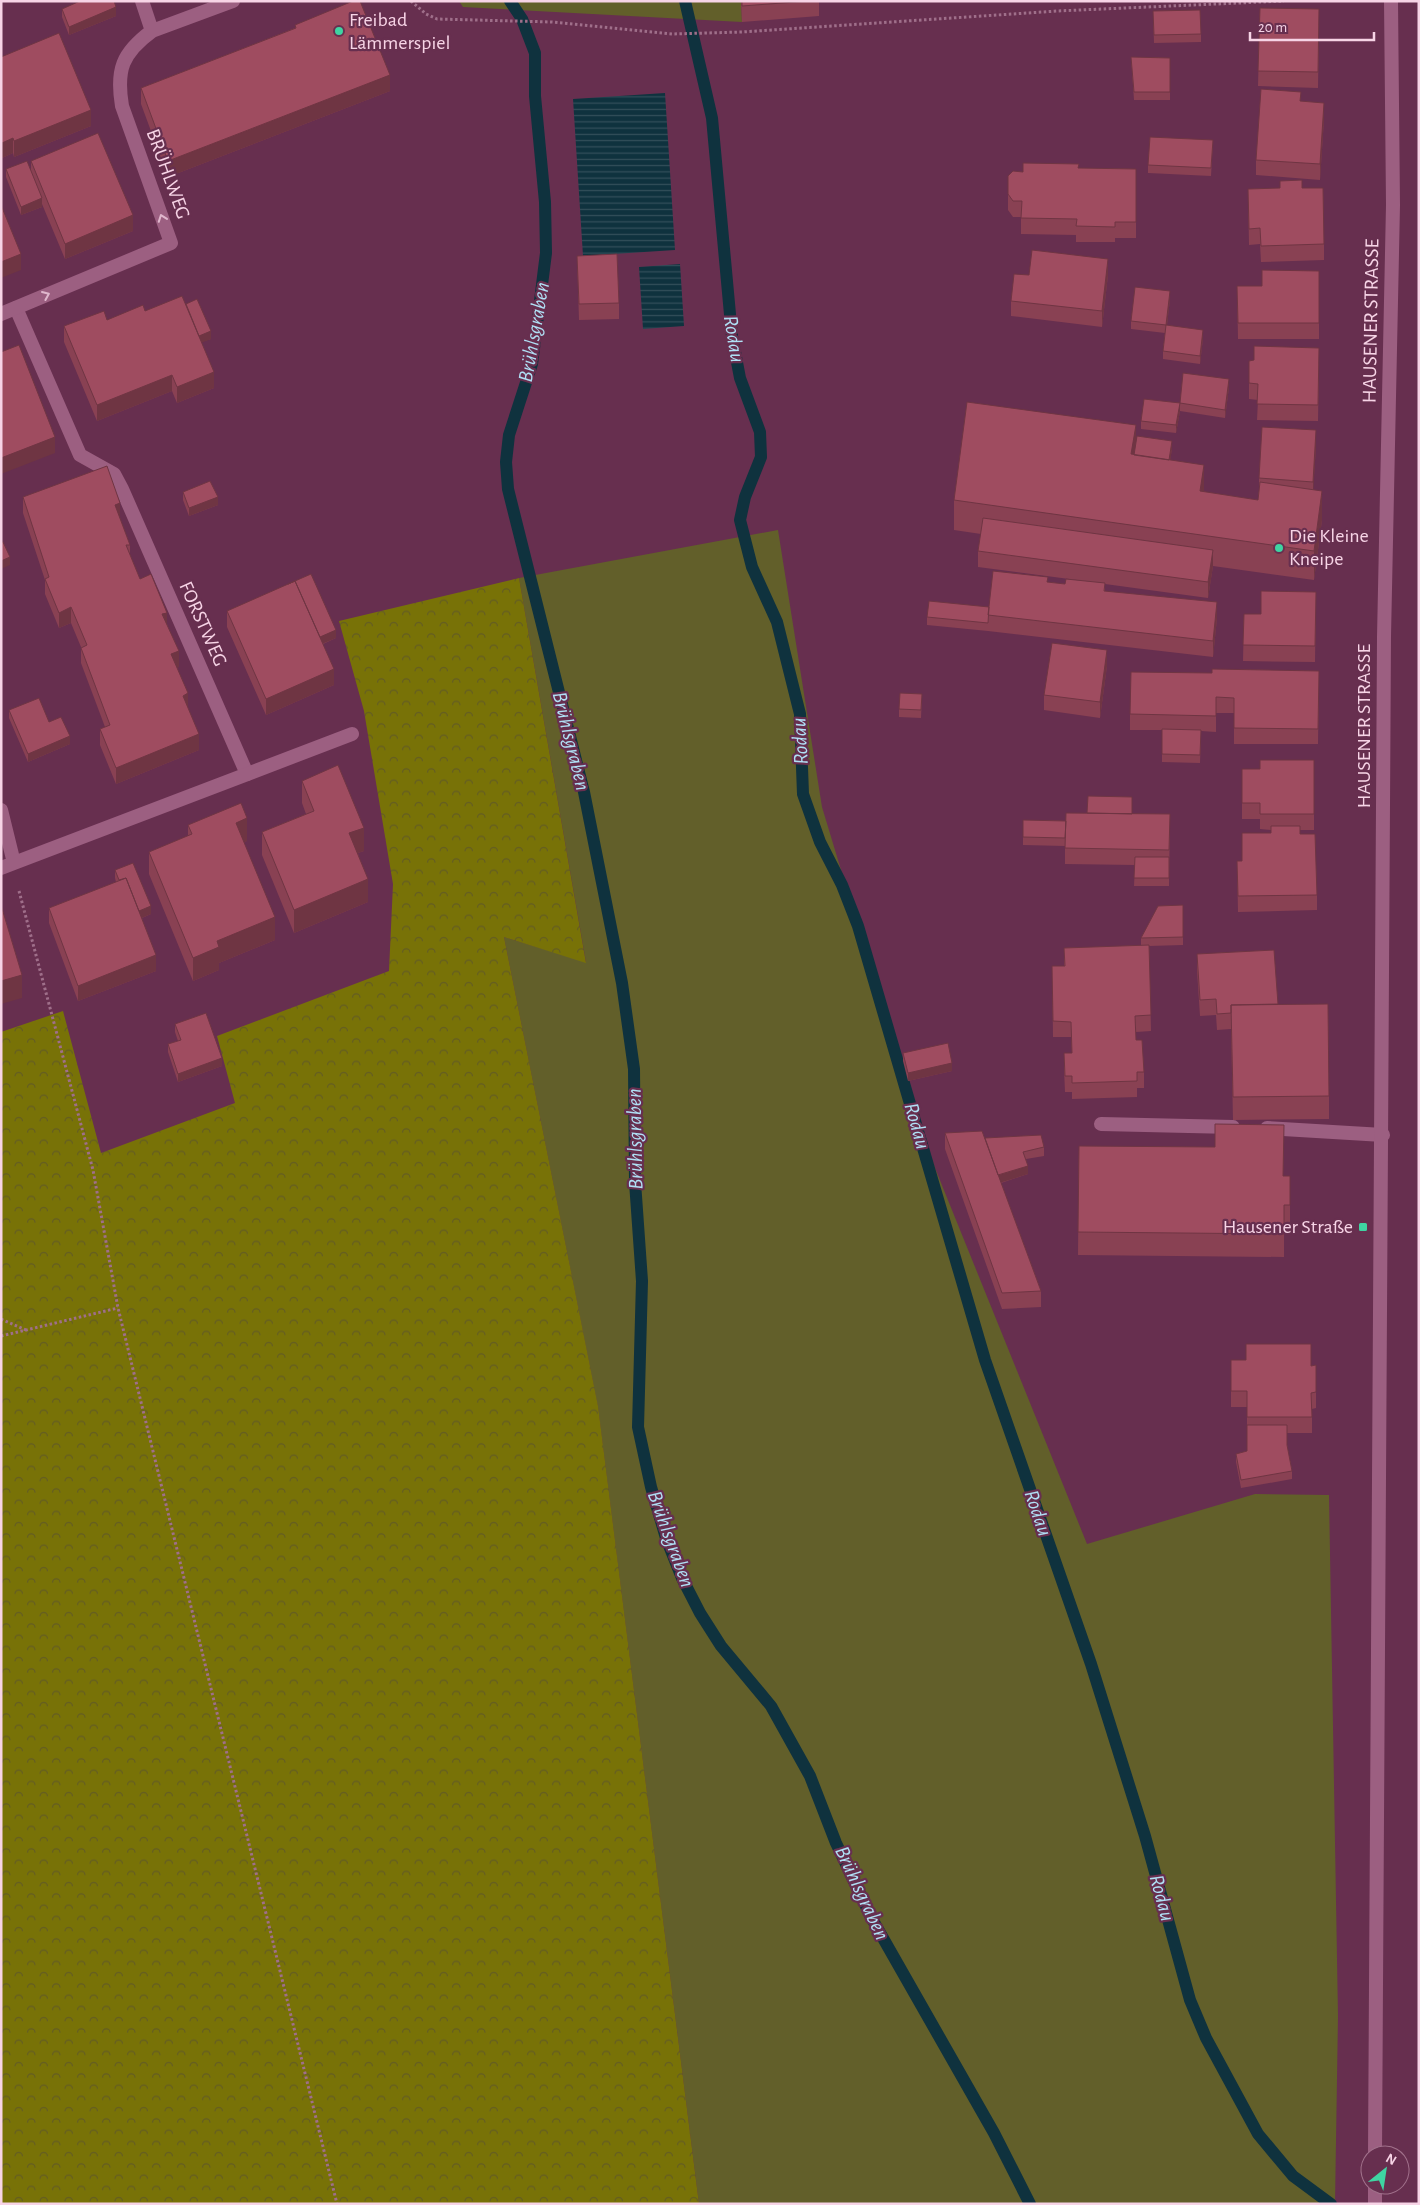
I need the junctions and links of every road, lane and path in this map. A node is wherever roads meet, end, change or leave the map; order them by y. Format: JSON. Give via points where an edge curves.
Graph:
{"nodes":[{"id":1,"x":142,"y":1,"type":"edge"},
{"id":2,"x":233,"y":1,"type":"edge"},
{"id":3,"x":411,"y":1,"type":"edge"},
{"id":4,"x":1284,"y":1,"type":"edge"},
{"id":5,"x":1391,"y":1,"type":"edge"},
{"id":6,"x":152,"y":31,"type":"junction"},
{"id":7,"x":16,"y":308,"type":"junction"},
{"id":8,"x":1,"y":314,"type":"edge"},
{"id":9,"x":352,"y":734,"type":"dead end"},
{"id":10,"x":247,"y":774,"type":"junction"},
{"id":11,"x":1,"y":810,"type":"edge"},
{"id":12,"x":7,"y":866,"type":"edge"},
{"id":13,"x":1101,"y":1124,"type":"dead end"},
{"id":14,"x":1383,"y":1135,"type":"junction"},
{"id":15,"x":118,"y":1308,"type":"junction"},
{"id":16,"x":1,"y":1319,"type":"edge"},
{"id":17,"x":26,"y":1330,"type":"junction"},
{"id":18,"x":1,"y":1336,"type":"edge"},
{"id":19,"x":1375,"y":2145,"type":"edge"},
{"id":20,"x":337,"y":2204,"type":"edge"}],
"edges":[{"from":1,"to":6,"type":"main road"},
{"from":2,"to":6,"type":"main road"},
{"from":3,"to":4,"type":"path","via":[[421,11],[437,19],[552,22],[672,34]]},
{"from":5,"to":14,"type":"main road","name":"HAUSENER STRASSE","via":[[1393,205],[1384,637]]},
{"from":7,"to":6,"type":"main road","name":"BRÜHLWEG","one_way":true,"via":[[171,243],[122,106],[118,84],[126,57]]},
{"from":7,"to":8,"type":"main road","name":"BRÜHLWEG"},
{"from":7,"to":10,"type":"main road","name":"FORSTWEG","via":[[80,455],[114,474],[122,489]]},
{"from":9,"to":10,"type":"main road"},
{"from":10,"to":12,"type":"main road"},
{"from":11,"to":12,"type":"main road"},
{"from":12,"to":15,"type":"path","via":[[19,891],[93,1170]]},
{"from":13,"to":14,"type":"main road"},
{"from":14,"to":19,"type":"main road","name":"HAUSENER STRASSE"},
{"from":15,"to":17,"type":"path"},
{"from":15,"to":20,"type":"path"},
{"from":16,"to":17,"type":"path"},
{"from":17,"to":18,"type":"path"}]}
